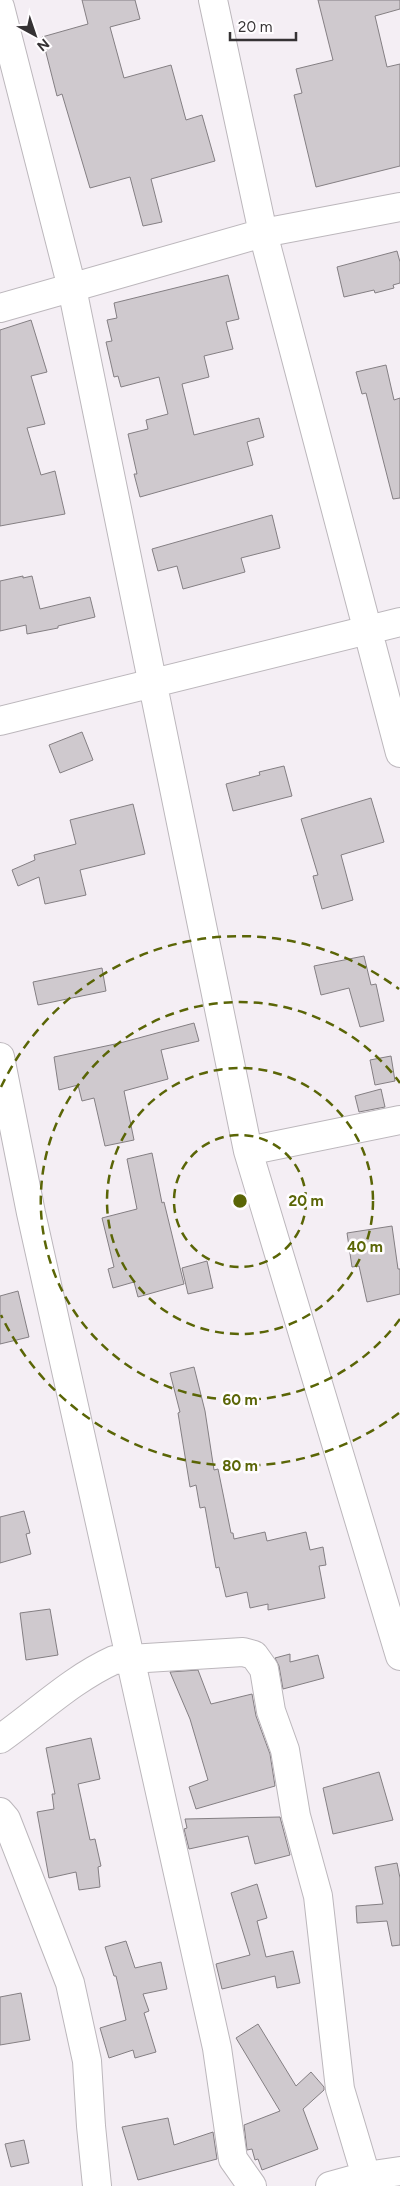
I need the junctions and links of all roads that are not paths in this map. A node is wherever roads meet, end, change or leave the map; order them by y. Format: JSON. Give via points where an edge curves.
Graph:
{"nodes":[{"id":1,"x":212,"y":0,"type":"edge"},
{"id":2,"x":0,"y":7,"type":"edge"},
{"id":3,"x":400,"y":207,"type":"edge"},
{"id":4,"x":263,"y":233,"type":"junction"},
{"id":5,"x":72,"y":288,"type":"junction"},
{"id":6,"x":0,"y":308,"type":"edge"},
{"id":7,"x":400,"y":622,"type":"edge"},
{"id":8,"x":368,"y":630,"type":"junction"},
{"id":9,"x":153,"y":683,"type":"junction"},
{"id":10,"x":0,"y":720,"type":"edge"},
{"id":11,"x":400,"y":753,"type":"edge"},
{"id":12,"x":0,"y":1056,"type":"edge"},
{"id":13,"x":400,"y":1120,"type":"edge"},
{"id":14,"x":248,"y":1151,"type":"junction"},
{"id":15,"x":400,"y":1656,"type":"edge"},
{"id":16,"x":129,"y":1657,"type":"junction"},
{"id":17,"x":0,"y":1739,"type":"edge"},
{"id":18,"x":0,"y":1812,"type":"edge"},
{"id":19,"x":400,"y":2171,"type":"edge"},
{"id":20,"x":371,"y":2181,"type":"edge"},
{"id":21,"x":98,"y":2186,"type":"edge"},
{"id":22,"x":252,"y":2186,"type":"edge"},
{"id":23,"x":330,"y":2186,"type":"edge"}],
"edges":[{"from":1,"to":4,"type":"street"},
{"from":2,"to":5,"type":"street"},
{"from":3,"to":4,"type":"street"},
{"from":4,"to":5,"type":"street"},
{"from":4,"to":8,"type":"street"},
{"from":5,"to":6,"type":"street"},
{"from":5,"to":9,"type":"street"},
{"from":7,"to":8,"type":"street"},
{"from":8,"to":9,"type":"street"},
{"from":8,"to":11,"type":"street"},
{"from":9,"to":10,"type":"street"},
{"from":9,"to":14,"type":"street"},
{"from":12,"to":16,"type":"street","via":[[31,1213]]},
{"from":13,"to":14,"type":"street"},
{"from":14,"to":15,"type":"street"},
{"from":16,"to":17,"type":"street","via":[[100,1666]]},
{"from":16,"to":20,"type":"street","via":[[244,1652],[254,1655],[264,1669],[271,1711],[285,1750],[296,1816],[318,1896],[340,2089]]},
{"from":16,"to":22,"type":"street","via":[[217,2048],[233,2159]]},
{"from":18,"to":21,"type":"street","via":[[6,1819],[70,1983],[87,2061]]},
{"from":19,"to":20,"type":"street"},
{"from":20,"to":23,"type":"street"}]}
